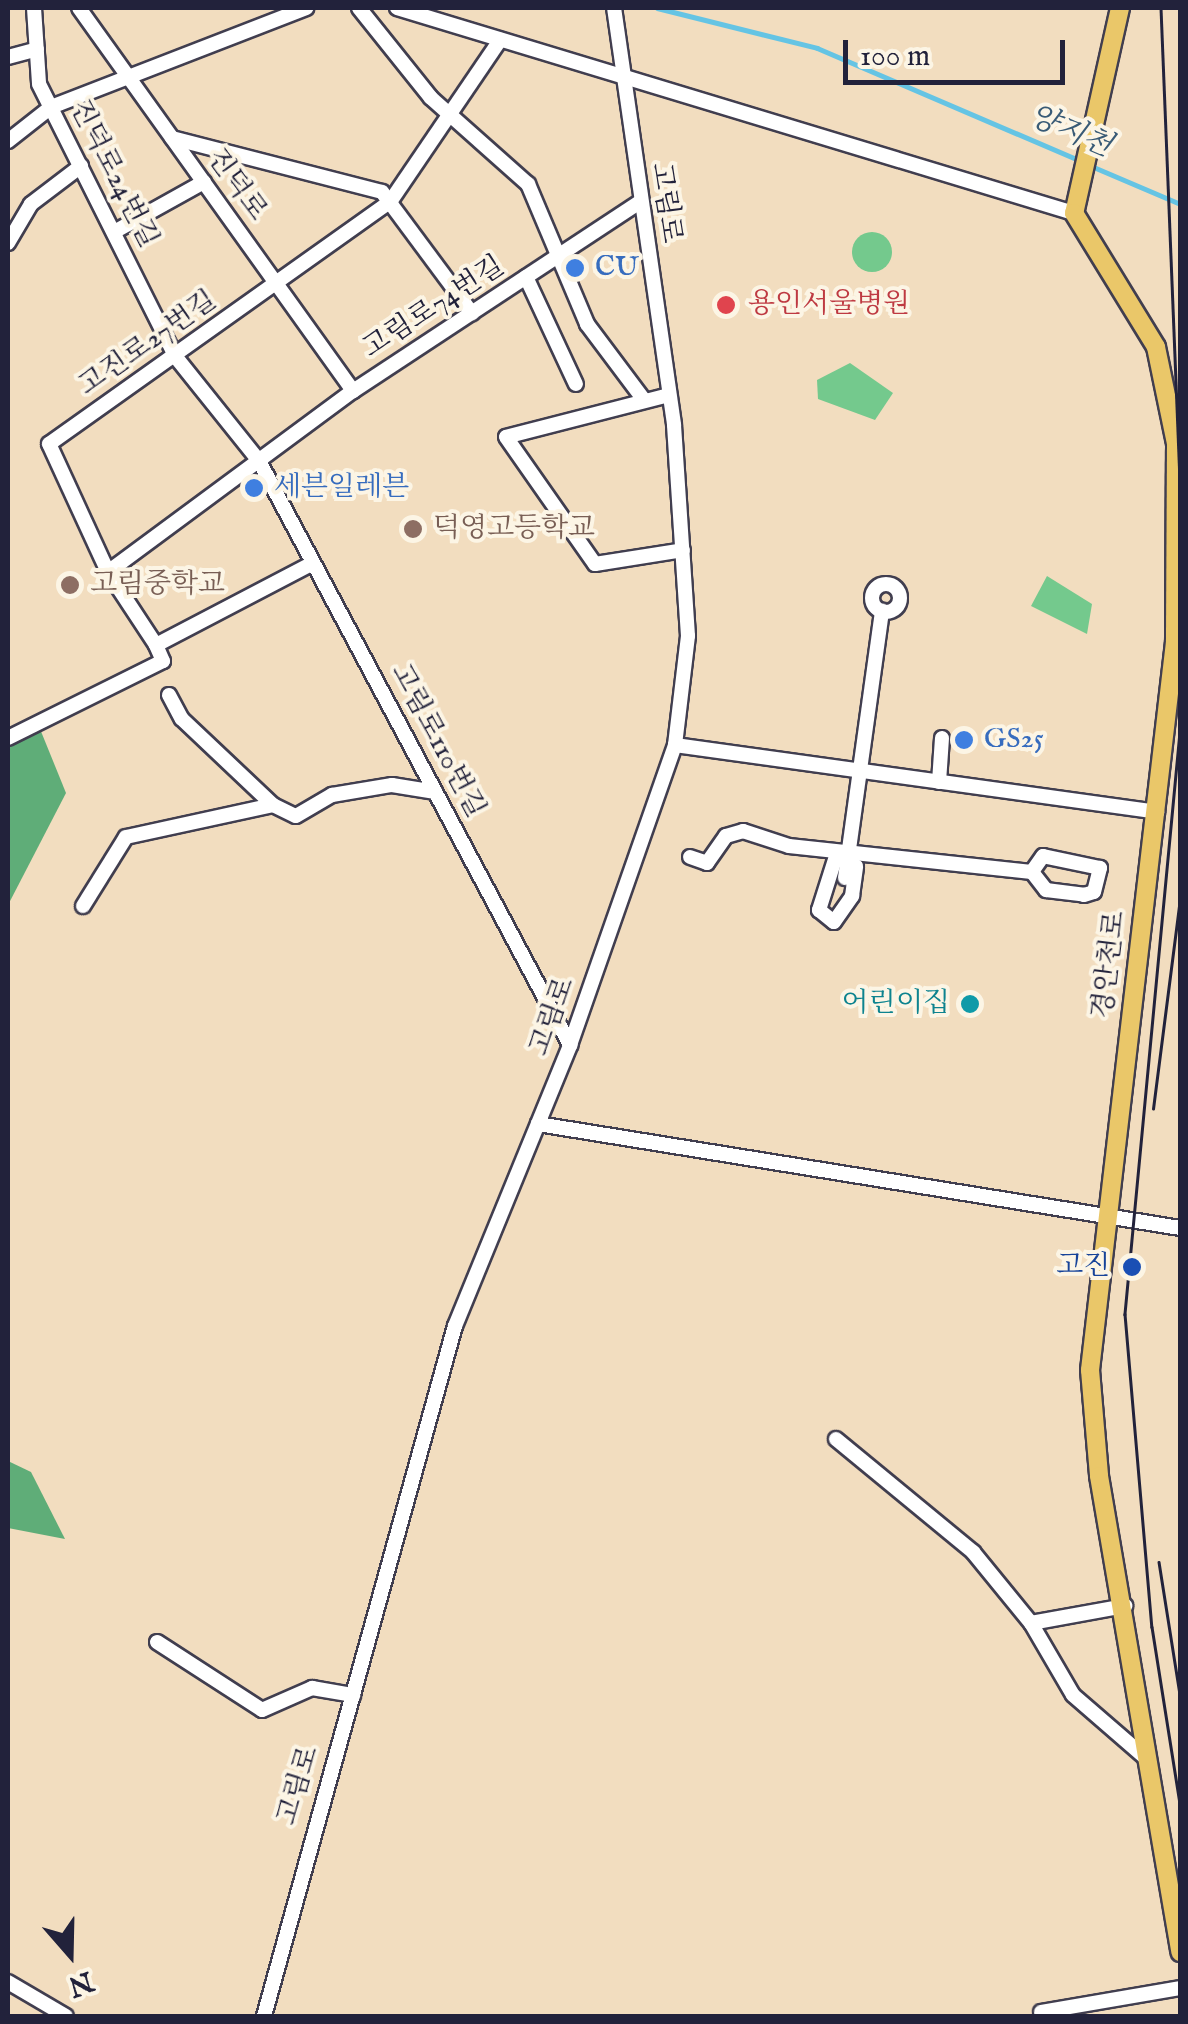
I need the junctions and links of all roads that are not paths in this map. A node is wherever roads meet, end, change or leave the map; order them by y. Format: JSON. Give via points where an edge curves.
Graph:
{"nodes":[{"id":1,"x":34,"y":8,"type":"edge"},
{"id":2,"x":79,"y":8,"type":"edge"},
{"id":3,"x":306,"y":8,"type":"edge"},
{"id":4,"x":359,"y":8,"type":"edge"},
{"id":5,"x":397,"y":8,"type":"edge"},
{"id":6,"x":614,"y":8,"type":"edge"},
{"id":7,"x":1120,"y":8,"type":"edge"},
{"id":8,"x":500,"y":40,"type":"junction"},
{"id":9,"x":37,"y":49,"type":"junction"},
{"id":10,"x":8,"y":57,"type":"edge"},
{"id":11,"x":622,"y":74,"type":"junction"},
{"id":12,"x":129,"y":78,"type":"junction"},
{"id":13,"x":51,"y":107,"type":"junction"},
{"id":14,"x":447,"y":112,"type":"junction"},
{"id":15,"x":172,"y":138,"type":"junction"},
{"id":16,"x":8,"y":142,"type":"edge"},
{"id":17,"x":81,"y":166,"type":"junction"},
{"id":18,"x":204,"y":182,"type":"junction"},
{"id":19,"x":390,"y":202,"type":"junction"},
{"id":20,"x":640,"y":202,"type":"junction"},
{"id":21,"x":1075,"y":205,"type":"junction"},
{"id":22,"x":114,"y":232,"type":"junction"},
{"id":23,"x":8,"y":242,"type":"edge"},
{"id":24,"x":559,"y":256,"type":"junction"},
{"id":25,"x":526,"y":277,"type":"junction"},
{"id":26,"x":276,"y":284,"type":"junction"},
{"id":27,"x":472,"y":313,"type":"junction"},
{"id":28,"x":175,"y":356,"type":"junction"},
{"id":29,"x":576,"y":384,"type":"dead end"},
{"id":30,"x":353,"y":392,"type":"junction"},
{"id":31,"x":669,"y":395,"type":"junction"},
{"id":32,"x":644,"y":400,"type":"junction"},
{"id":33,"x":259,"y":461,"type":"junction"},
{"id":34,"x":683,"y":550,"type":"junction"},
{"id":35,"x":313,"y":563,"type":"junction"},
{"id":36,"x":108,"y":572,"type":"junction"},
{"id":37,"x":900,"y":603,"type":"junction"},
{"id":38,"x":916,"y":608,"type":"dead end"},
{"id":39,"x":882,"y":611,"type":"junction"},
{"id":40,"x":156,"y":645,"type":"junction"},
{"id":41,"x":169,"y":695,"type":"dead end"},
{"id":42,"x":8,"y":738,"type":"edge"},
{"id":43,"x":942,"y":738,"type":"dead end"},
{"id":44,"x":674,"y":745,"type":"junction"},
{"id":45,"x":861,"y":771,"type":"junction"},
{"id":46,"x":940,"y":782,"type":"junction"},
{"id":47,"x":435,"y":792,"type":"junction"},
{"id":48,"x":272,"y":805,"type":"junction"},
{"id":49,"x":1157,"y":812,"type":"junction"},
{"id":50,"x":848,"y":854,"type":"junction"},
{"id":51,"x":690,"y":857,"type":"dead end"},
{"id":52,"x":1032,"y":872,"type":"junction"},
{"id":53,"x":845,"y":878,"type":"dead end"},
{"id":54,"x":84,"y":906,"type":"dead end"},
{"id":55,"x":570,"y":1044,"type":"junction"},
{"id":56,"x":538,"y":1124,"type":"junction"},
{"id":57,"x":1108,"y":1216,"type":"junction"},
{"id":58,"x":1180,"y":1228,"type":"edge"},
{"id":59,"x":836,"y":1439,"type":"dead end"},
{"id":60,"x":1125,"y":1606,"type":"junction"},
{"id":61,"x":1031,"y":1623,"type":"junction"},
{"id":62,"x":157,"y":1642,"type":"dead end"},
{"id":63,"x":354,"y":1695,"type":"junction"},
{"id":64,"x":1151,"y":1763,"type":"junction"},
{"id":65,"x":1180,"y":1952,"type":"edge"},
{"id":66,"x":8,"y":1982,"type":"edge"},
{"id":67,"x":1180,"y":1988,"type":"edge"},
{"id":68,"x":1041,"y":2012,"type":"dead end"},
{"id":69,"x":66,"y":2016,"type":"edge"},
{"id":70,"x":264,"y":2016,"type":"edge"}],
"edges":[{"from":1,"to":9,"type":"street","name":"진덕로24번길"},
{"from":2,"to":12,"type":"street","name":"진덕로"},
{"from":3,"to":12,"type":"street"},
{"from":4,"to":14,"type":"street"},
{"from":5,"to":8,"type":"street"},
{"from":6,"to":11,"type":"street","name":"고림로"},
{"from":7,"to":21,"type":"main road"},
{"from":8,"to":11,"type":"street"},
{"from":8,"to":14,"type":"street"},
{"from":9,"to":10,"type":"street"},
{"from":9,"to":13,"type":"street","name":"진덕로24번길"},
{"from":11,"to":20,"type":"street","name":"고림로"},
{"from":11,"to":21,"type":"street"},
{"from":12,"to":13,"type":"street"},
{"from":12,"to":15,"type":"street","name":"진덕로"},
{"from":13,"to":16,"type":"street"},
{"from":13,"to":17,"type":"street","name":"진덕로24번길"},
{"from":14,"to":19,"type":"street"},
{"from":14,"to":24,"type":"street","via":[[528,184]]},
{"from":15,"to":18,"type":"street","name":"진덕로"},
{"from":15,"to":19,"type":"street","via":[[382,192]]},
{"from":17,"to":22,"type":"street","name":"진덕로24번길"},
{"from":17,"to":23,"type":"street","via":[[32,204]]},
{"from":18,"to":22,"type":"street"},
{"from":18,"to":26,"type":"street","name":"진덕로"},
{"from":19,"to":26,"type":"street","name":"고진로27번길"},
{"from":19,"to":27,"type":"street"},
{"from":20,"to":24,"type":"street","name":"고림로74번길"},
{"from":20,"to":31,"type":"street","name":"고림로"},
{"from":21,"to":49,"type":"main road","name":"경안천로","via":[[1156,346],[1176,444],[1175,642]]},
{"from":22,"to":28,"type":"street","name":"진덕로24번길"},
{"from":24,"to":25,"type":"street","name":"고림로74번길"},
{"from":24,"to":32,"type":"street","via":[[587,324]]},
{"from":25,"to":27,"type":"street","name":"고림로74번길"},
{"from":25,"to":29,"type":"street"},
{"from":26,"to":28,"type":"street","name":"고진로27번길"},
{"from":26,"to":30,"type":"street","name":"진덕로"},
{"from":27,"to":30,"type":"street","name":"고림로74번길"},
{"from":28,"to":33,"type":"street"},
{"from":28,"to":36,"type":"street","name":"고진로27번길","via":[[49,444]]},
{"from":30,"to":33,"type":"street","name":"고림로74번길"},
{"from":31,"to":32,"type":"street"},
{"from":31,"to":34,"type":"street","name":"고림로"},
{"from":32,"to":34,"type":"street","via":[[506,438],[595,564]]},
{"from":33,"to":35,"type":"street","name":"고림로110번길"},
{"from":33,"to":36,"type":"street","name":"고림로74번길"},
{"from":34,"to":44,"type":"street","name":"고림로","via":[[688,636]]},
{"from":35,"to":40,"type":"street"},
{"from":35,"to":47,"type":"street","name":"고림로110번길"},
{"from":36,"to":40,"type":"street"},
{"from":37,"to":38,"type":"street"},
{"from":37,"to":39,"type":"street"},
{"from":37,"to":39,"type":"street","via":[[889,586],[866,594]]},
{"from":39,"to":45,"type":"street"},
{"from":40,"to":42,"type":"street","via":[[164,661]]},
{"from":41,"to":48,"type":"street","via":[[182,719]]},
{"from":43,"to":46,"type":"street"},
{"from":44,"to":45,"type":"street"},
{"from":44,"to":55,"type":"street","name":"고림로"},
{"from":45,"to":46,"type":"street"},
{"from":45,"to":50,"type":"street"},
{"from":46,"to":49,"type":"street"},
{"from":47,"to":48,"type":"street","via":[[392,785],[332,795],[296,816]]},
{"from":47,"to":55,"type":"street","name":"고림로110번길"},
{"from":48,"to":54,"type":"street","via":[[126,837]]},
{"from":49,"to":57,"type":"main road","name":"경안천로"},
{"from":50,"to":51,"type":"street","via":[[742,831],[726,836],[707,863]]},
{"from":50,"to":52,"type":"street"},
{"from":50,"to":53,"type":"street"},
{"from":52,"to":52,"type":"street","via":[[1046,890],[1084,894],[1094,892],[1100,868],[1043,856]]},
{"from":55,"to":56,"type":"street","name":"고림로"},
{"from":56,"to":57,"type":"street"},
{"from":56,"to":63,"type":"street","name":"고림로","via":[[455,1326]]},
{"from":57,"to":58,"type":"street"},
{"from":57,"to":60,"type":"main road","name":"경안천로","via":[[1090,1370]]},
{"from":59,"to":61,"type":"street","via":[[973,1552]]},
{"from":60,"to":61,"type":"street"},
{"from":60,"to":64,"type":"main road","name":"경안천로"},
{"from":61,"to":64,"type":"street","via":[[1073,1695]]},
{"from":62,"to":63,"type":"street","via":[[262,1710],[312,1688]]},
{"from":63,"to":70,"type":"street","name":"고림로"},
{"from":64,"to":65,"type":"main road","name":"경안천로"},
{"from":66,"to":69,"type":"street"},
{"from":67,"to":68,"type":"street"}]}
